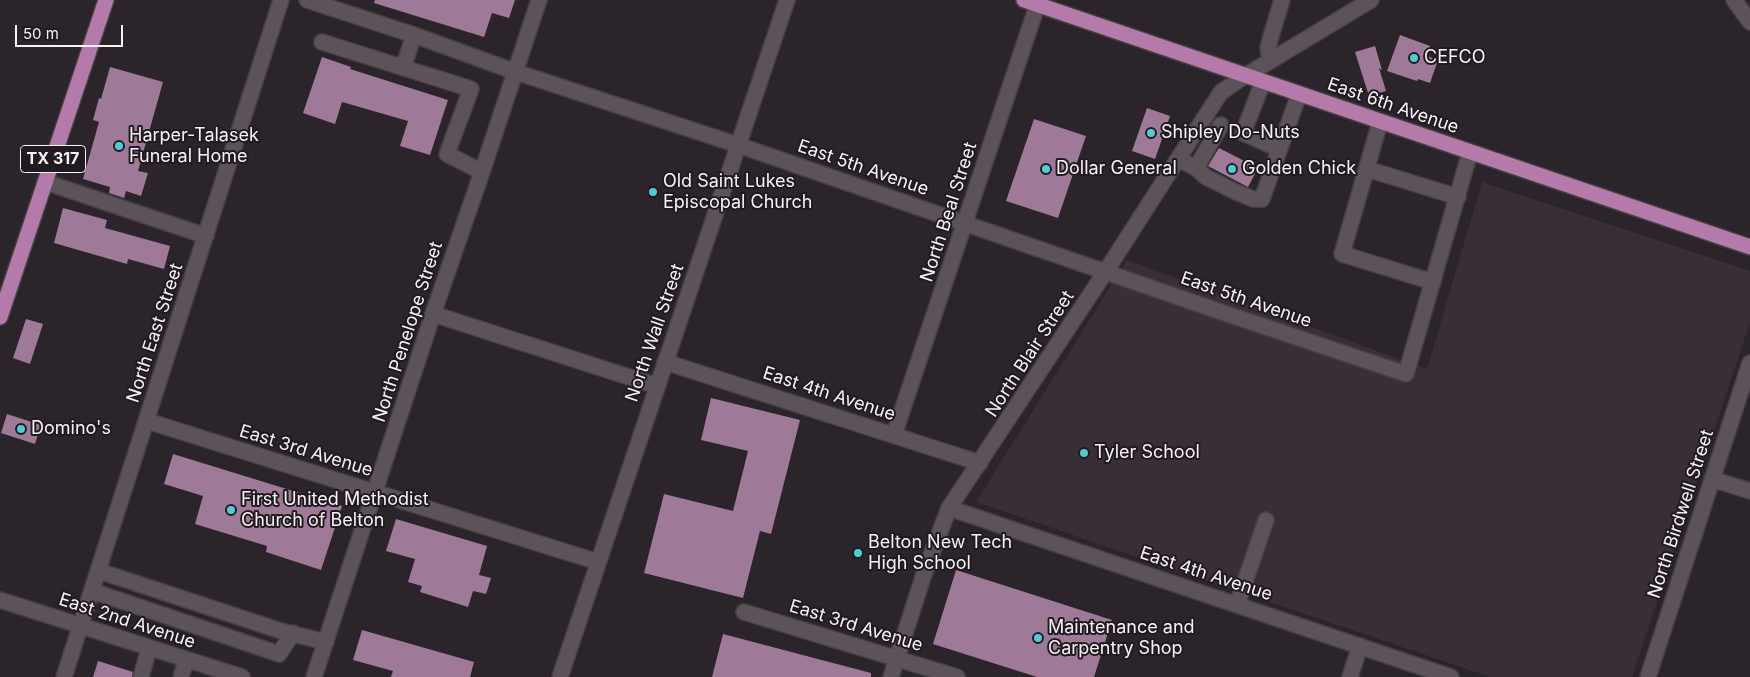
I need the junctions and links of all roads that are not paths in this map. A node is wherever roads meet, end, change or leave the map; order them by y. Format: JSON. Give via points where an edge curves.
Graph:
{"nodes":[{"id":1,"x":106,"y":0,"type":"edge"},
{"id":2,"x":281,"y":0,"type":"edge"},
{"id":3,"x":308,"y":0,"type":"edge"},
{"id":4,"x":539,"y":0,"type":"edge"},
{"id":5,"x":787,"y":0,"type":"edge"},
{"id":6,"x":1282,"y":0,"type":"edge"},
{"id":7,"x":1371,"y":0,"type":"edge"},
{"id":8,"x":1734,"y":0,"type":"edge"},
{"id":9,"x":1034,"y":2,"type":"edge"},
{"id":10,"x":344,"y":5,"type":"edge"},
{"id":11,"x":1750,"y":22,"type":"edge"},
{"id":12,"x":414,"y":35,"type":"junction"},
{"id":13,"x":322,"y":42,"type":"dead end"},
{"id":14,"x":1270,"y":60,"type":"junction"},
{"id":15,"x":403,"y":68,"type":"junction"},
{"id":16,"x":516,"y":72,"type":"junction"},
{"id":17,"x":1244,"y":76,"type":"junction"},
{"id":18,"x":1263,"y":82,"type":"junction"},
{"id":19,"x":1299,"y":94,"type":"junction"},
{"id":20,"x":1205,"y":118,"type":"junction"},
{"id":21,"x":1380,"y":122,"type":"junction"},
{"id":22,"x":1221,"y":125,"type":"junction"},
{"id":23,"x":1243,"y":134,"type":"junction"},
{"id":24,"x":738,"y":145,"type":"junction"},
{"id":25,"x":1279,"y":149,"type":"junction"},
{"id":26,"x":1470,"y":152,"type":"junction"},
{"id":27,"x":1178,"y":159,"type":"junction"},
{"id":28,"x":1196,"y":168,"type":"junction"},
{"id":29,"x":1367,"y":169,"type":"junction"},
{"id":30,"x":482,"y":172,"type":"junction"},
{"id":31,"x":45,"y":182,"type":"junction"},
{"id":32,"x":1458,"y":198,"type":"junction"},
{"id":33,"x":965,"y":223,"type":"junction"},
{"id":34,"x":206,"y":236,"type":"junction"},
{"id":35,"x":1750,"y":247,"type":"edge"},
{"id":36,"x":1106,"y":271,"type":"junction"},
{"id":37,"x":1434,"y":282,"type":"junction"},
{"id":38,"x":5,"y":288,"type":"edge"},
{"id":39,"x":1,"y":313,"type":"edge"},
{"id":40,"x":433,"y":314,"type":"junction"},
{"id":41,"x":665,"y":362,"type":"junction"},
{"id":42,"x":1750,"y":363,"type":"edge"},
{"id":43,"x":657,"y":386,"type":"junction"},
{"id":44,"x":147,"y":421,"type":"junction"},
{"id":45,"x":894,"y":435,"type":"junction"},
{"id":46,"x":980,"y":463,"type":"junction"},
{"id":47,"x":1712,"y":479,"type":"junction"},
{"id":48,"x":1750,"y":491,"type":"edge"},
{"id":49,"x":375,"y":492,"type":"junction"},
{"id":50,"x":949,"y":508,"type":"junction"},
{"id":51,"x":1266,"y":520,"type":"dead end"},
{"id":52,"x":598,"y":562,"type":"junction"},
{"id":53,"x":99,"y":571,"type":"junction"},
{"id":54,"x":92,"y":591,"type":"junction"},
{"id":55,"x":0,"y":600,"type":"edge"},
{"id":56,"x":1237,"y":605,"type":"junction"},
{"id":57,"x":744,"y":612,"type":"dead end"},
{"id":58,"x":81,"y":625,"type":"junction"},
{"id":59,"x":293,"y":633,"type":"junction"},
{"id":60,"x":326,"y":642,"type":"junction"},
{"id":61,"x":1360,"y":646,"type":"junction"},
{"id":62,"x":149,"y":649,"type":"junction"},
{"id":63,"x":897,"y":658,"type":"junction"},
{"id":64,"x":186,"y":660,"type":"junction"},
{"id":65,"x":64,"y":677,"type":"edge"},
{"id":66,"x":141,"y":677,"type":"edge"},
{"id":67,"x":181,"y":677,"type":"edge"},
{"id":68,"x":242,"y":677,"type":"edge"},
{"id":69,"x":314,"y":677,"type":"edge"},
{"id":70,"x":560,"y":677,"type":"edge"},
{"id":71,"x":891,"y":677,"type":"edge"},
{"id":72,"x":957,"y":677,"type":"edge"},
{"id":73,"x":1350,"y":677,"type":"edge"},
{"id":74,"x":1451,"y":677,"type":"edge"},
{"id":75,"x":1648,"y":677,"type":"edge"}],
"edges":[{"from":1,"to":31,"type":"main road","number":"TX 317"},
{"from":2,"to":34,"type":"street","name":"North East Street"},
{"from":3,"to":10,"type":"street","name":"East 5th Avenue"},
{"from":4,"to":16,"type":"street","name":"North Penelope Street"},
{"from":5,"to":24,"type":"street","name":"North Wall Street"},
{"from":6,"to":14,"type":"street","via":[[1270,36]]},
{"from":7,"to":14,"type":"street","name":"North Blair Street"},
{"from":8,"to":11,"type":"street"},
{"from":9,"to":17,"type":"main road","name":"East 6th Avenue"},
{"from":9,"to":33,"type":"street","name":"North Beal Street"},
{"from":10,"to":12,"type":"street","name":"East 5th Avenue"},
{"from":12,"to":15,"type":"street"},
{"from":12,"to":16,"type":"street","name":"East 5th Avenue"},
{"from":13,"to":15,"type":"street"},
{"from":14,"to":17,"type":"street","name":"North Blair Street"},
{"from":15,"to":30,"type":"street","via":[[471,89],[447,154]]},
{"from":16,"to":24,"type":"street","name":"East 5th Avenue"},
{"from":16,"to":30,"type":"street","name":"North Penelope Street"},
{"from":17,"to":18,"type":"main road","name":"East 6th Avenue"},
{"from":17,"to":20,"type":"street","name":"North Blair Street","via":[[1221,92]]},
{"from":18,"to":19,"type":"main road","name":"East 6th Avenue"},
{"from":18,"to":23,"type":"street"},
{"from":19,"to":21,"type":"main road","name":"East 6th Avenue"},
{"from":19,"to":25,"type":"street"},
{"from":20,"to":22,"type":"street"},
{"from":20,"to":27,"type":"street","name":"North Blair Street"},
{"from":21,"to":26,"type":"main road","name":"East 6th Avenue"},
{"from":21,"to":29,"type":"street"},
{"from":22,"to":23,"type":"street"},
{"from":22,"to":28,"type":"street"},
{"from":23,"to":25,"type":"street"},
{"from":24,"to":33,"type":"street","name":"East 5th Avenue"},
{"from":24,"to":41,"type":"street","name":"North Wall Street"},
{"from":25,"to":28,"type":"street","via":[[1262,199],[1253,199],[1206,177]]},
{"from":26,"to":32,"type":"street"},
{"from":26,"to":35,"type":"main road","name":"East 6th Avenue"},
{"from":27,"to":28,"type":"street"},
{"from":27,"to":36,"type":"street","name":"North Blair Street"},
{"from":29,"to":32,"type":"street"},
{"from":29,"to":37,"type":"street","via":[[1342,254]]},
{"from":30,"to":40,"type":"street","name":"North Penelope Street"},
{"from":31,"to":34,"type":"street"},
{"from":31,"to":38,"type":"main road","number":"TX 317"},
{"from":32,"to":37,"type":"street"},
{"from":33,"to":36,"type":"street","name":"East 5th Avenue"},
{"from":33,"to":45,"type":"street","name":"North Beal Street"},
{"from":34,"to":44,"type":"street","name":"North East Street"},
{"from":36,"to":37,"type":"street","name":"East 5th Avenue","via":[[1406,374]]},
{"from":36,"to":46,"type":"street","name":"North Blair Street"},
{"from":38,"to":39,"type":"main road","number":"TX 317"},
{"from":40,"to":43,"type":"street"},
{"from":40,"to":49,"type":"street","name":"North Penelope Street"},
{"from":41,"to":43,"type":"street","name":"North Wall Street"},
{"from":41,"to":45,"type":"street","name":"East 4th Avenue"},
{"from":42,"to":47,"type":"street","name":"North Birdwell Street"},
{"from":43,"to":52,"type":"street","name":"North Wall Street"},
{"from":44,"to":49,"type":"street","name":"East 3rd Avenue"},
{"from":44,"to":53,"type":"street","name":"North East Street"},
{"from":45,"to":46,"type":"street","name":"East 4th Avenue"},
{"from":46,"to":50,"type":"street","name":"North Blair Street"},
{"from":47,"to":48,"type":"street"},
{"from":47,"to":75,"type":"street","name":"North Birdwell Street"},
{"from":49,"to":52,"type":"street","name":"East 3rd Avenue"},
{"from":49,"to":60,"type":"street","name":"North Penelope Street"},
{"from":50,"to":56,"type":"street","name":"East 4th Avenue"},
{"from":50,"to":63,"type":"street","name":"North Blair Street"},
{"from":51,"to":56,"type":"street"},
{"from":52,"to":70,"type":"street","name":"North Wall Street"},
{"from":53,"to":54,"type":"street","name":"North East Street"},
{"from":53,"to":59,"type":"street"},
{"from":54,"to":58,"type":"street","name":"North East Street"},
{"from":54,"to":59,"type":"street","via":[[279,654]]},
{"from":55,"to":58,"type":"street","name":"East 2nd Avenue"},
{"from":56,"to":61,"type":"street","name":"East 4th Avenue"},
{"from":57,"to":63,"type":"street","name":"East 3rd Avenue"},
{"from":58,"to":62,"type":"street","name":"East 2nd Avenue"},
{"from":58,"to":65,"type":"street","name":"North East Street"},
{"from":59,"to":60,"type":"street"},
{"from":60,"to":69,"type":"street","name":"North Penelope Street"},
{"from":61,"to":73,"type":"street"},
{"from":61,"to":74,"type":"street","name":"East 4th Avenue"},
{"from":62,"to":64,"type":"street","name":"East 2nd Avenue"},
{"from":62,"to":66,"type":"street"},
{"from":63,"to":71,"type":"street","name":"North Blair Street"},
{"from":63,"to":72,"type":"street","name":"East 3rd Avenue"},
{"from":64,"to":67,"type":"street"},
{"from":64,"to":68,"type":"street","name":"East 2nd Avenue"}]}
